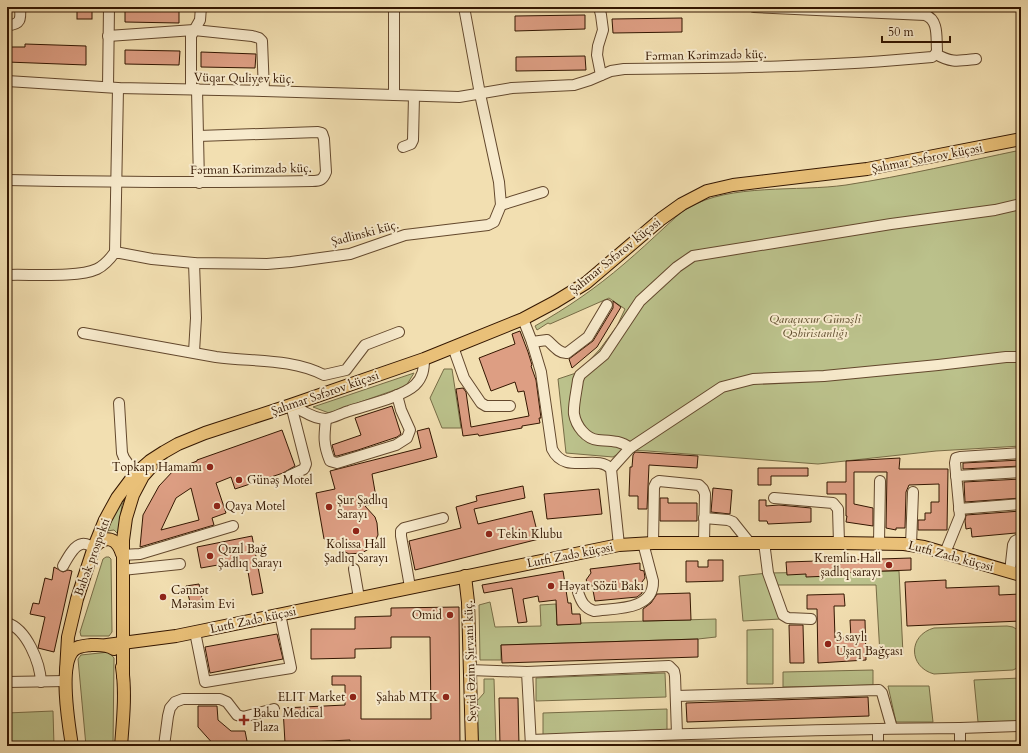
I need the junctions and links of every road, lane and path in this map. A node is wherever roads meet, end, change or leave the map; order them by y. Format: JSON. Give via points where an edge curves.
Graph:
{"nodes":[{"id":1,"x":20,"y":7,"type":"edge"},
{"id":2,"x":109,"y":7,"type":"edge"},
{"id":3,"x":201,"y":7,"type":"edge"},
{"id":4,"x":394,"y":7,"type":"edge"},
{"id":5,"x":464,"y":7,"type":"edge"},
{"id":6,"x":599,"y":7,"type":"edge"},
{"id":7,"x":754,"y":7,"type":"edge"},
{"id":8,"x":7,"y":25,"type":"edge"},
{"id":9,"x":194,"y":30,"type":"junction"},
{"id":10,"x":108,"y":36,"type":"junction"},
{"id":11,"x":936,"y":54,"type":"junction"},
{"id":12,"x":976,"y":59,"type":"dead end"},
{"id":13,"x":601,"y":75,"type":"junction"},
{"id":14,"x":7,"y":81,"type":"edge"},
{"id":15,"x":113,"y":87,"type":"junction"},
{"id":16,"x":194,"y":89,"type":"junction"},
{"id":17,"x":264,"y":91,"type":"junction"},
{"id":18,"x":480,"y":94,"type":"junction"},
{"id":19,"x":394,"y":95,"type":"junction"},
{"id":20,"x":414,"y":96,"type":"junction"},
{"id":21,"x":198,"y":136,"type":"junction"},
{"id":22,"x":1021,"y":139,"type":"edge"},
{"id":23,"x":403,"y":147,"type":"dead end"},
{"id":24,"x":7,"y":180,"type":"edge"},
{"id":25,"x":116,"y":182,"type":"junction"},
{"id":26,"x":199,"y":183,"type":"junction"},
{"id":27,"x":543,"y":192,"type":"dead end"},
{"id":28,"x":1021,"y":204,"type":"edge"},
{"id":29,"x":501,"y":205,"type":"junction"},
{"id":30,"x":115,"y":252,"type":"junction"},
{"id":31,"x":194,"y":263,"type":"junction"},
{"id":32,"x":7,"y":275,"type":"edge"},
{"id":33,"x":607,"y":305,"type":"dead end"},
{"id":34,"x":523,"y":319,"type":"junction"},
{"id":35,"x":399,"y":332,"type":"dead end"},
{"id":36,"x":83,"y":333,"type":"dead end"},
{"id":37,"x":532,"y":342,"type":"junction"},
{"id":38,"x":453,"y":347,"type":"junction"},
{"id":39,"x":194,"y":352,"type":"junction"},
{"id":40,"x":1021,"y":357,"type":"edge"},
{"id":41,"x":424,"y":359,"type":"junction"},
{"id":42,"x":335,"y":372,"type":"junction"},
{"id":43,"x":340,"y":388,"type":"junction"},
{"id":44,"x":397,"y":395,"type":"junction"},
{"id":45,"x":119,"y":403,"type":"dead end"},
{"id":46,"x":291,"y":405,"type":"junction"},
{"id":47,"x":510,"y":406,"type":"dead end"},
{"id":48,"x":326,"y":419,"type":"junction"},
{"id":49,"x":174,"y":446,"type":"junction"},
{"id":50,"x":630,"y":448,"type":"junction"},
{"id":51,"x":1021,"y":453,"type":"edge"},
{"id":52,"x":611,"y":468,"type":"junction"},
{"id":53,"x":1021,"y":472,"type":"edge"},
{"id":54,"x":135,"y":474,"type":"junction"},
{"id":55,"x":290,"y":476,"type":"dead end"},
{"id":56,"x":956,"y":476,"type":"junction"},
{"id":57,"x":880,"y":481,"type":"dead end"},
{"id":58,"x":913,"y":492,"type":"dead end"},
{"id":59,"x":774,"y":498,"type":"dead end"},
{"id":60,"x":1021,"y":504,"type":"edge"},
{"id":61,"x":959,"y":510,"type":"junction"},
{"id":62,"x":444,"y":518,"type":"dead end"},
{"id":63,"x":704,"y":518,"type":"junction"},
{"id":64,"x":233,"y":526,"type":"dead end"},
{"id":65,"x":1021,"y":538,"type":"edge"},
{"id":66,"x":704,"y":542,"type":"junction"},
{"id":67,"x":749,"y":542,"type":"junction"},
{"id":68,"x":764,"y":542,"type":"junction"},
{"id":69,"x":839,"y":542,"type":"junction"},
{"id":70,"x":648,"y":543,"type":"junction"},
{"id":71,"x":879,"y":543,"type":"junction"},
{"id":72,"x":619,"y":545,"type":"junction"},
{"id":73,"x":911,"y":545,"type":"junction"},
{"id":74,"x":94,"y":547,"type":"junction"},
{"id":75,"x":944,"y":552,"type":"junction"},
{"id":76,"x":122,"y":555,"type":"junction"},
{"id":77,"x":180,"y":564,"type":"dead end"},
{"id":78,"x":63,"y":566,"type":"dead end"},
{"id":79,"x":354,"y":569,"type":"dead end"},
{"id":80,"x":122,"y":570,"type":"junction"},
{"id":81,"x":1015,"y":574,"type":"edge"},
{"id":82,"x":465,"y":576,"type":"junction"},
{"id":83,"x":410,"y":587,"type":"junction"},
{"id":84,"x":578,"y":592,"type":"dead end"},
{"id":85,"x":359,"y":598,"type":"junction"},
{"id":86,"x":280,"y":614,"type":"junction"},
{"id":87,"x":811,"y":619,"type":"dead end"},
{"id":88,"x":7,"y":623,"type":"edge"},
{"id":89,"x":196,"y":632,"type":"junction"},
{"id":90,"x":122,"y":644,"type":"junction"},
{"id":91,"x":107,"y":645,"type":"junction"},
{"id":92,"x":470,"y":670,"type":"junction"},
{"id":93,"x":527,"y":672,"type":"junction"},
{"id":94,"x":66,"y":676,"type":"junction"},
{"id":95,"x":123,"y":676,"type":"junction"},
{"id":96,"x":7,"y":682,"type":"edge"},
{"id":97,"x":41,"y":682,"type":"junction"},
{"id":98,"x":676,"y":696,"type":"junction"},
{"id":99,"x":274,"y":709,"type":"dead end"},
{"id":100,"x":123,"y":716,"type":"junction"},
{"id":101,"x":68,"y":717,"type":"junction"},
{"id":102,"x":1021,"y":726,"type":"edge"},
{"id":103,"x":892,"y":728,"type":"junction"},
{"id":104,"x":960,"y":728,"type":"junction"},
{"id":105,"x":878,"y":729,"type":"junction"},
{"id":106,"x":677,"y":734,"type":"junction"},
{"id":107,"x":531,"y":743,"type":"edge"},
{"id":108,"x":68,"y":746,"type":"edge"},
{"id":109,"x":72,"y":746,"type":"edge"},
{"id":110,"x":121,"y":746,"type":"edge"},
{"id":111,"x":124,"y":746,"type":"edge"},
{"id":112,"x":164,"y":746,"type":"edge"},
{"id":113,"x":472,"y":746,"type":"edge"},
{"id":114,"x":878,"y":746,"type":"edge"},
{"id":115,"x":960,"y":746,"type":"edge"}],
"edges":[{"from":1,"to":8,"type":"street","via":[[18,22]]},
{"from":2,"to":10,"type":"street"},
{"from":3,"to":9,"type":"street","via":[[200,20]]},
{"from":4,"to":19,"type":"street"},
{"from":5,"to":18,"type":"street"},
{"from":6,"to":13,"type":"street","via":[[603,30],[597,55]]},
{"from":7,"to":11,"type":"street","via":[[925,15],[931,17],[934,22]]},
{"from":9,"to":10,"type":"street"},
{"from":9,"to":16,"type":"street","via":[[190,45]]},
{"from":9,"to":17,"type":"street","via":[[259,38],[262,41]]},
{"from":10,"to":15,"type":"street"},
{"from":11,"to":12,"type":"street","via":[[952,61]]},
{"from":11,"to":13,"type":"street","name":"Fərman Kərimzadə küç.","via":[[932,57],[846,64],[624,69]]},
{"from":13,"to":18,"type":"street","name":"Fərman Kərimzadə küç.","via":[[574,85],[512,88]]},
{"from":14,"to":15,"type":"street","name":"Vüqar Quliyev küç."},
{"from":15,"to":16,"type":"street","name":"Vüqar Quliyev küç."},
{"from":15,"to":25,"type":"street"},
{"from":16,"to":17,"type":"street","name":"Vüqar Quliyev küç."},
{"from":16,"to":21,"type":"street"},
{"from":17,"to":19,"type":"street","name":"Vüqar Quliyev küç."},
{"from":18,"to":20,"type":"street","name":"Vüqar Quliyev küç.","via":[[459,97]]},
{"from":18,"to":29,"type":"street","via":[[499,182]]},
{"from":19,"to":20,"type":"street","name":"Vüqar Quliyev küç."},
{"from":20,"to":23,"type":"street","via":[[414,140]]},
{"from":21,"to":26,"type":"street"},
{"from":21,"to":26,"type":"street","name":"Fərman Kərimzadə küç.","via":[[322,133],[326,172],[320,181]]},
{"from":22,"to":34,"type":"main road","name":"Şahmar Səfərov küçəsi","via":[[867,169],[733,185],[707,191],[661,218],[586,283]]},
{"from":24,"to":25,"type":"street","name":"Fərman Kərimzadə küç."},
{"from":25,"to":26,"type":"street","name":"Fərman Kərimzadə küç."},
{"from":25,"to":30,"type":"street"},
{"from":27,"to":29,"type":"street"},
{"from":28,"to":50,"type":"street","via":[[693,256],[640,301],[604,355],[580,375],[578,380],[574,414],[578,426],[587,437],[595,440],[614,440],[625,443]]},
{"from":29,"to":31,"type":"street","name":"Şadlinski küç.","via":[[494,222],[488,225],[405,235],[350,254],[283,263]]},
{"from":30,"to":31,"type":"street","name":"Şadlinski küç."},
{"from":30,"to":32,"type":"street","via":[[105,264],[84,273]]},
{"from":31,"to":39,"type":"street"},
{"from":33,"to":37,"type":"street","via":[[588,337],[567,353],[560,352],[544,339]]},
{"from":34,"to":37,"type":"street"},
{"from":34,"to":38,"type":"main road","name":"Şahmar Səfərov küçəsi"},
{"from":35,"to":42,"type":"street","via":[[365,345],[346,370]]},
{"from":36,"to":39,"type":"street"},
{"from":37,"to":52,"type":"street","via":[[541,372],[555,456],[567,462],[605,464]]},
{"from":38,"to":41,"type":"main road","name":"Şahmar Səfərov küçəsi"},
{"from":38,"to":47,"type":"street","via":[[464,378],[481,403],[486,406]]},
{"from":39,"to":42,"type":"street","via":[[238,360],[276,362],[312,369],[324,376]]},
{"from":40,"to":50,"type":"street","via":[[824,376],[753,379],[722,387]]},
{"from":41,"to":43,"type":"main road","name":"Şahmar Səfərov küçəsi"},
{"from":41,"to":44,"type":"street","via":[[422,377],[410,389]]},
{"from":42,"to":43,"type":"street"},
{"from":43,"to":46,"type":"main road","name":"Şahmar Səfərov küçəsi"},
{"from":44,"to":48,"type":"street"},
{"from":44,"to":48,"type":"street","via":[[410,430],[407,438],[396,445],[337,463],[330,460],[325,448]]},
{"from":45,"to":54,"type":"street","via":[[122,453]]},
{"from":46,"to":48,"type":"street","via":[[312,416]]},
{"from":46,"to":49,"type":"main road","name":"Şahmar Səfərov küçəsi","via":[[205,433]]},
{"from":46,"to":55,"type":"street","via":[[306,464],[304,469]]},
{"from":49,"to":54,"type":"main road","name":"Babək prospekti"},
{"from":49,"to":76,"type":"main road","name":"Babək prospekti","via":[[143,476],[133,494],[124,530]]},
{"from":50,"to":52,"type":"street"},
{"from":51,"to":56,"type":"street","via":[[956,458]]},
{"from":52,"to":72,"type":"street"},
{"from":53,"to":56,"type":"street"},
{"from":54,"to":74,"type":"main road","name":"Babək prospekti","via":[[109,511]]},
{"from":56,"to":61,"type":"street"},
{"from":57,"to":71,"type":"street"},
{"from":58,"to":73,"type":"street"},
{"from":59,"to":69,"type":"street","via":[[836,505]]},
{"from":60,"to":61,"type":"street"},
{"from":61,"to":75,"type":"street","via":[[960,516]]},
{"from":62,"to":83,"type":"street","via":[[404,528],[401,531]]},
{"from":63,"to":66,"type":"street"},
{"from":63,"to":67,"type":"street","via":[[733,522]]},
{"from":63,"to":70,"type":"street","via":[[704,489],[699,485],[659,481],[654,487]]},
{"from":64,"to":76,"type":"street","via":[[140,554]]},
{"from":65,"to":81,"type":"street","via":[[1013,545]]},
{"from":66,"to":67,"type":"main road","name":"Lutfi Zadə küçəsi"},
{"from":66,"to":70,"type":"main road","name":"Lutfi Zadə küçəsi"},
{"from":67,"to":68,"type":"main road","name":"Lutfi Zadə küçəsi"},
{"from":68,"to":69,"type":"main road","name":"Lutfi Zadə küçəsi"},
{"from":68,"to":87,"type":"street","via":[[768,573],[783,614],[788,618]]},
{"from":69,"to":71,"type":"main road","name":"Lutfi Zadə küçəsi"},
{"from":70,"to":72,"type":"main road","name":"Lutfi Zadə küçəsi"},
{"from":70,"to":84,"type":"street","via":[[653,588],[646,600],[634,606],[594,611],[582,602]]},
{"from":71,"to":73,"type":"main road","name":"Lutfi Zadə küçəsi"},
{"from":72,"to":82,"type":"main road","name":"Lutfi Zadə küçəsi"},
{"from":73,"to":75,"type":"main road","name":"Lutfi Zadə küçəsi"},
{"from":74,"to":76,"type":"main road","via":[[99,542],[111,540],[117,543]]},
{"from":74,"to":78,"type":"street","via":[[80,544]]},
{"from":74,"to":94,"type":"main road","name":"Babək prospekti","via":[[70,627]]},
{"from":75,"to":81,"type":"main road","name":"Lutfi Zadə küçəsi"},
{"from":76,"to":80,"type":"main road","name":"Babək prospekti"},
{"from":77,"to":80,"type":"street"},
{"from":79,"to":85,"type":"street"},
{"from":80,"to":90,"type":"main road","name":"Babək prospekti"},
{"from":82,"to":83,"type":"main road","name":"Lutfi Zadə küçəsi"},
{"from":82,"to":92,"type":"main road","name":"Seyid Əzim Şirvani küç."},
{"from":83,"to":85,"type":"main road","name":"Lutfi Zadə küçəsi"},
{"from":85,"to":86,"type":"main road","name":"Lutfi Zadə küçəsi"},
{"from":86,"to":89,"type":"main road","name":"Lutfi Zadə küçəsi"},
{"from":86,"to":89,"type":"street","via":[[291,668],[205,682]]},
{"from":88,"to":97,"type":"street","via":[[22,633],[38,664]]},
{"from":89,"to":90,"type":"main road","name":"Lutfi Zadə küçəsi"},
{"from":90,"to":91,"type":"main road","name":"Lutfi Zadə küçəsi"},
{"from":90,"to":95,"type":"main road","name":"Babək prospekti"},
{"from":91,"to":94,"type":"main road","name":"Babək prospekti","via":[[77,647],[69,657]]},
{"from":91,"to":95,"type":"main road","name":"Babək prospekti","via":[[117,652]]},
{"from":92,"to":93,"type":"street"},
{"from":92,"to":113,"type":"main road","name":"Seyid Əzim Şirvani küç."},
{"from":93,"to":98,"type":"street","via":[[669,666],[674,671]]},
{"from":93,"to":107,"type":"street"},
{"from":94,"to":97,"type":"street"},
{"from":94,"to":101,"type":"main road","name":"Babək prospekti"},
{"from":95,"to":100,"type":"main road","name":"Babək prospekti"},
{"from":96,"to":97,"type":"street"},
{"from":98,"to":103,"type":"street","via":[[879,690]]},
{"from":98,"to":106,"type":"street"},
{"from":99,"to":112,"type":"street","via":[[242,718],[227,702],[220,699],[183,699],[175,702],[170,708]]},
{"from":100,"to":110,"type":"main road","name":"Babək prospekti"},
{"from":100,"to":111,"type":"main road","name":"Babək prospekti"},
{"from":101,"to":108,"type":"main road","name":"Babək prospekti"},
{"from":101,"to":109,"type":"main road","name":"Babək prospekti"},
{"from":102,"to":104,"type":"street"},
{"from":103,"to":104,"type":"street"},
{"from":103,"to":105,"type":"street"},
{"from":104,"to":115,"type":"street"},
{"from":105,"to":106,"type":"street"},
{"from":105,"to":114,"type":"street"},
{"from":106,"to":107,"type":"street"}]}
